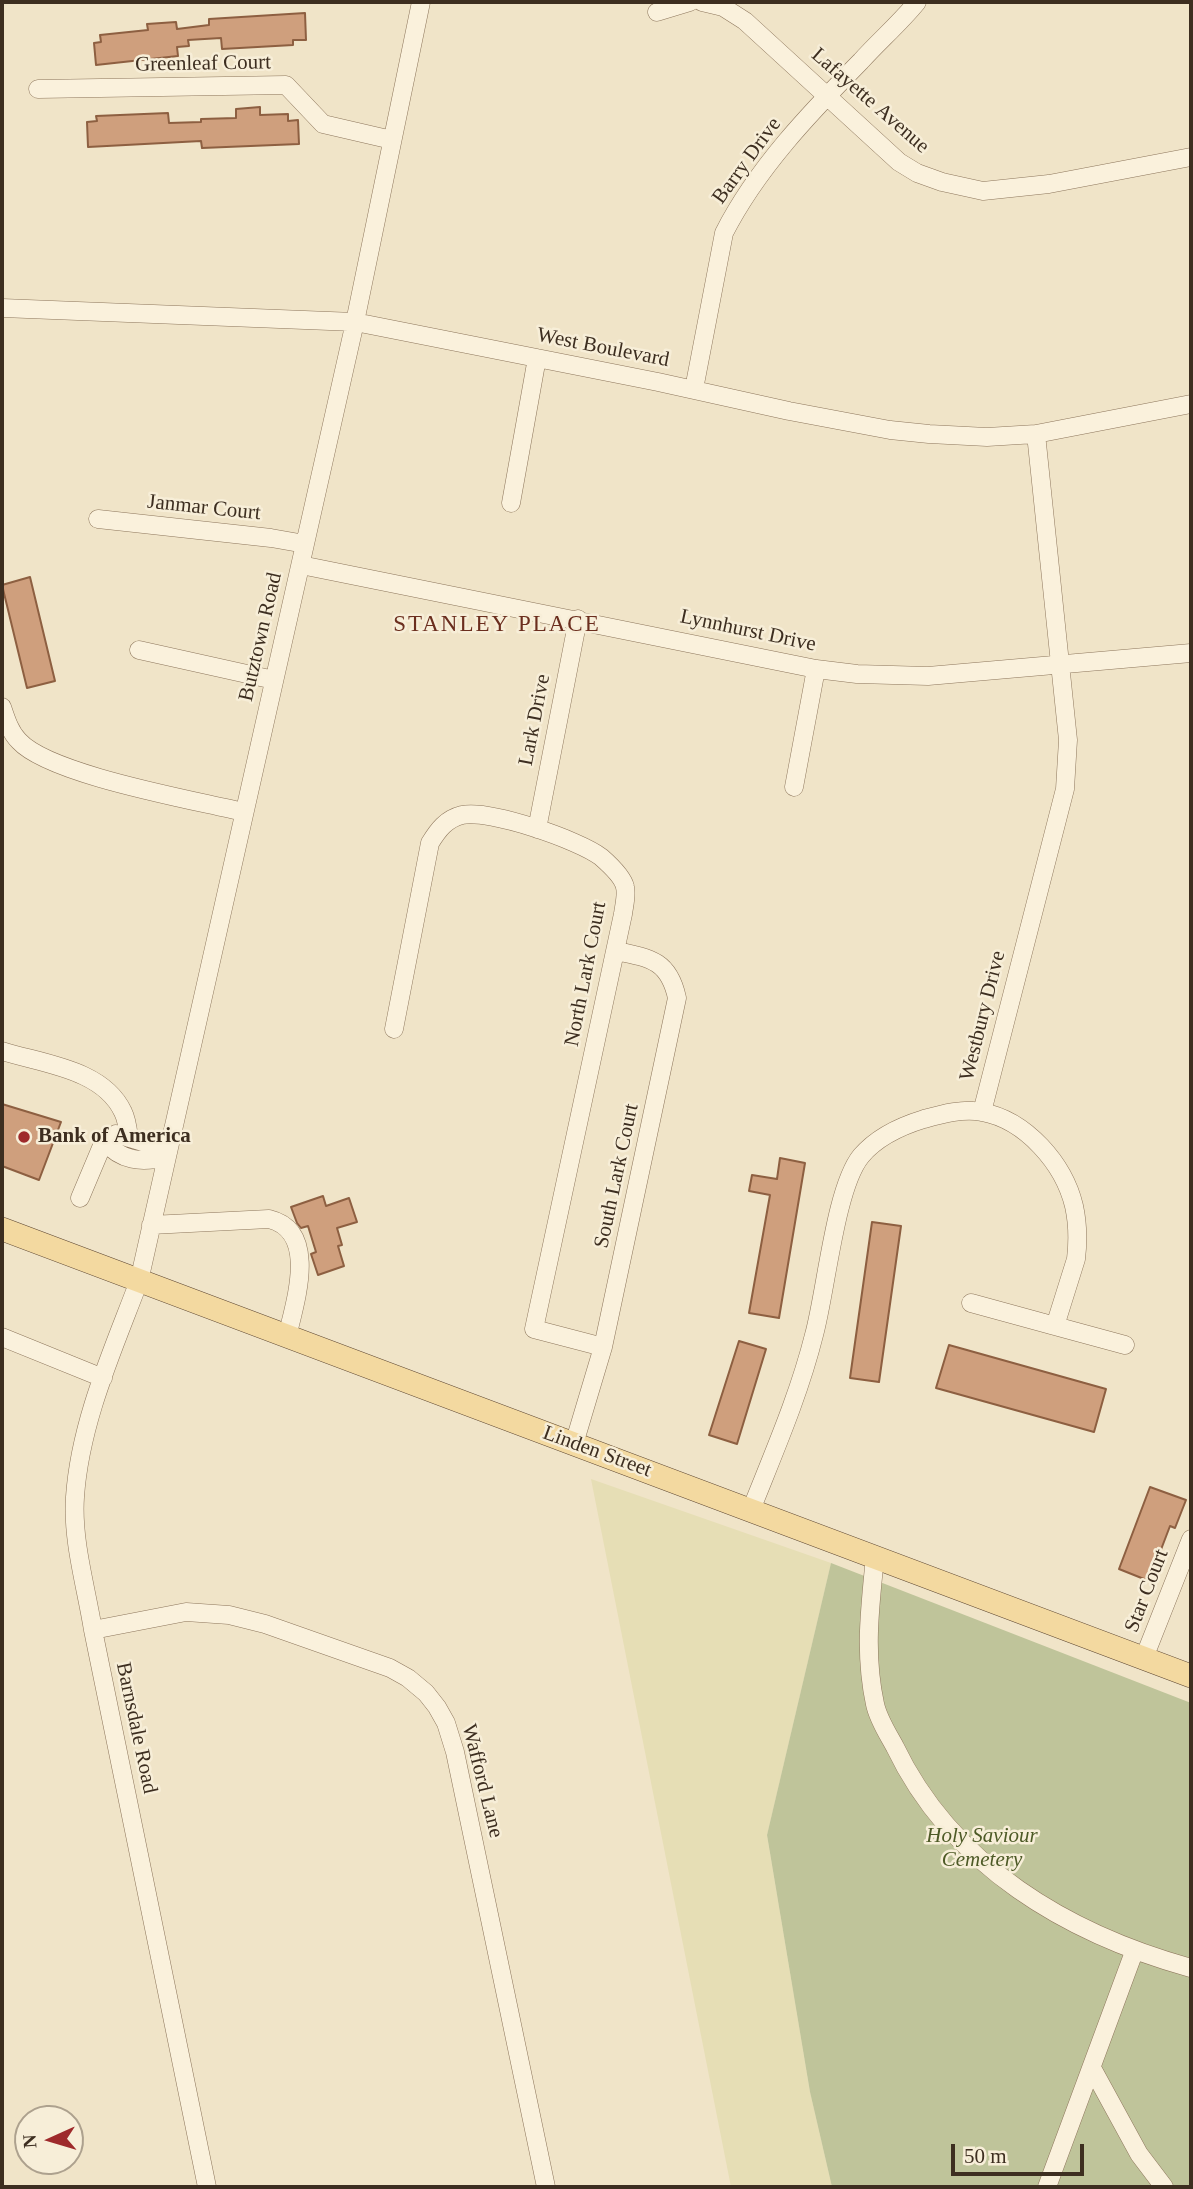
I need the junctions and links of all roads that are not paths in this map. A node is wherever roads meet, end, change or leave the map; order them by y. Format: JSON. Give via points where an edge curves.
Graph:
{"nodes":[{"id":1,"x":421,"y":2,"type":"edge"},
{"id":2,"x":690,"y":2,"type":"edge"},
{"id":3,"x":702,"y":2,"type":"edge"},
{"id":4,"x":916,"y":2,"type":"edge"},
{"id":5,"x":657,"y":12,"type":"dead end"},
{"id":6,"x":38,"y":89,"type":"dead end"},
{"id":7,"x":828,"y":95,"type":"junction"},
{"id":8,"x":393,"y":140,"type":"junction"},
{"id":9,"x":1191,"y":157,"type":"edge"},
{"id":10,"x":2,"y":308,"type":"edge"},
{"id":11,"x":355,"y":322,"type":"junction"},
{"id":12,"x":537,"y":358,"type":"junction"},
{"id":13,"x":694,"y":389,"type":"junction"},
{"id":14,"x":1191,"y":404,"type":"edge"},
{"id":15,"x":1035,"y":434,"type":"junction"},
{"id":16,"x":511,"y":503,"type":"dead end"},
{"id":17,"x":98,"y":519,"type":"dead end"},
{"id":18,"x":305,"y":544,"type":"junction"},
{"id":19,"x":301,"y":565,"type":"junction"},
{"id":20,"x":578,"y":619,"type":"junction"},
{"id":21,"x":139,"y":650,"type":"dead end"},
{"id":22,"x":1191,"y":653,"type":"edge"},
{"id":23,"x":1060,"y":665,"type":"junction"},
{"id":24,"x":816,"y":669,"type":"junction"},
{"id":25,"x":274,"y":680,"type":"junction"},
{"id":26,"x":3,"y":712,"type":"edge"},
{"id":27,"x":794,"y":787,"type":"dead end"},
{"id":28,"x":243,"y":811,"type":"junction"},
{"id":29,"x":537,"y":829,"type":"junction"},
{"id":30,"x":616,"y":951,"type":"junction"},
{"id":31,"x":394,"y":1029,"type":"dead end"},
{"id":32,"x":2,"y":1051,"type":"edge"},
{"id":33,"x":982,"y":1112,"type":"junction"},
{"id":34,"x":130,"y":1138,"type":"junction"},
{"id":35,"x":104,"y":1141,"type":"junction"},
{"id":36,"x":166,"y":1157,"type":"junction"},
{"id":37,"x":80,"y":1198,"type":"dead end"},
{"id":38,"x":151,"y":1226,"type":"junction"},
{"id":39,"x":2,"y":1229,"type":"edge"},
{"id":40,"x":139,"y":1281,"type":"junction"},
{"id":41,"x":971,"y":1303,"type":"dead end"},
{"id":42,"x":1055,"y":1326,"type":"junction"},
{"id":43,"x":2,"y":1337,"type":"edge"},
{"id":44,"x":287,"y":1337,"type":"junction"},
{"id":45,"x":1125,"y":1345,"type":"dead end"},
{"id":46,"x":603,"y":1347,"type":"junction"},
{"id":47,"x":103,"y":1378,"type":"junction"},
{"id":48,"x":574,"y":1444,"type":"junction"},
{"id":49,"x":751,"y":1510,"type":"junction"},
{"id":50,"x":1191,"y":1539,"type":"edge"},
{"id":51,"x":875,"y":1557,"type":"junction"},
{"id":52,"x":93,"y":1630,"type":"junction"},
{"id":53,"x":1144,"y":1658,"type":"junction"},
{"id":54,"x":1191,"y":1676,"type":"edge"},
{"id":55,"x":1134,"y":1952,"type":"junction"},
{"id":56,"x":1191,"y":1968,"type":"edge"},
{"id":57,"x":1092,"y":2067,"type":"junction"},
{"id":58,"x":207,"y":2187,"type":"edge"},
{"id":59,"x":546,"y":2187,"type":"edge"},
{"id":60,"x":1046,"y":2187,"type":"edge"},
{"id":61,"x":1164,"y":2187,"type":"edge"}],
"edges":[{"from":1,"to":8,"type":"street","name":"Butztown Road"},
{"from":2,"to":5,"type":"street"},
{"from":3,"to":7,"type":"street","name":"Lafayette Avenue","via":[[723,7],[746,21]]},
{"from":4,"to":7,"type":"street","name":"Barry Drive"},
{"from":6,"to":8,"type":"street","name":"Greenleaf Court","via":[[286,85],[323,124]]},
{"from":7,"to":9,"type":"street","name":"Lafayette Avenue","via":[[899,162],[942,182],[983,191],[1049,184]]},
{"from":7,"to":13,"type":"street","name":"Barry Drive","via":[[755,182],[724,233]]},
{"from":8,"to":11,"type":"street","name":"Butztown Road"},
{"from":10,"to":11,"type":"street","name":"West Boulevard"},
{"from":11,"to":12,"type":"street","name":"West Boulevard"},
{"from":11,"to":18,"type":"street","name":"Butztown Road"},
{"from":12,"to":13,"type":"street","name":"West Boulevard"},
{"from":12,"to":16,"type":"street"},
{"from":13,"to":15,"type":"street","name":"West Boulevard","via":[[890,430],[987,437]]},
{"from":14,"to":15,"type":"street","name":"West Boulevard"},
{"from":15,"to":23,"type":"street","name":"Westbury Drive"},
{"from":17,"to":18,"type":"street","name":"Janmar Court"},
{"from":18,"to":19,"type":"street","name":"Butztown Road"},
{"from":19,"to":20,"type":"street","name":"Lynnhurst Drive"},
{"from":19,"to":25,"type":"street","name":"Butztown Road"},
{"from":20,"to":24,"type":"street","name":"Lynnhurst Drive"},
{"from":20,"to":29,"type":"street","name":"Lark Drive"},
{"from":21,"to":25,"type":"street"},
{"from":22,"to":23,"type":"street","name":"Lynnhurst Drive"},
{"from":23,"to":24,"type":"street","name":"Lynnhurst Drive","via":[[928,676]]},
{"from":23,"to":33,"type":"street","name":"Westbury Drive","via":[[1068,740],[1065,789]]},
{"from":24,"to":27,"type":"street"},
{"from":25,"to":28,"type":"street","name":"Butztown Road"},
{"from":26,"to":28,"type":"street","via":[[25,747],[73,771]]},
{"from":28,"to":36,"type":"street","name":"Butztown Road"},
{"from":29,"to":30,"type":"street","name":"North Lark Court","via":[[589,850],[616,872],[625,887]]},
{"from":29,"to":31,"type":"street","name":"North Lark Court","via":[[475,814],[461,815],[438,831],[430,843]]},
{"from":30,"to":46,"type":"street","name":"South Lark Court","via":[[663,968],[673,979],[677,999]]},
{"from":30,"to":46,"type":"street","name":"North Lark Court","via":[[534,1329]]},
{"from":32,"to":34,"type":"street","via":[[89,1076],[105,1086],[124,1114]]},
{"from":33,"to":42,"type":"street","via":[[1024,1132],[1047,1154],[1074,1206],[1076,1259]]},
{"from":33,"to":49,"type":"street","name":"Westbury Drive","via":[[953,1112],[912,1123],[887,1135],[860,1157],[843,1199],[800,1386]]},
{"from":34,"to":35,"type":"street","via":[[116,1134]]},
{"from":34,"to":36,"type":"street","via":[[149,1144]]},
{"from":35,"to":36,"type":"street","via":[[114,1153],[145,1163]]},
{"from":35,"to":37,"type":"street"},
{"from":36,"to":38,"type":"street","name":"Butztown Road"},
{"from":38,"to":40,"type":"street","name":"Butztown Road"},
{"from":38,"to":44,"type":"street","via":[[283,1222],[296,1240],[300,1261]]},
{"from":39,"to":40,"type":"main road","name":"Linden Street"},
{"from":40,"to":44,"type":"main road","name":"Linden Street"},
{"from":40,"to":47,"type":"street","name":"Barnsdale Road"},
{"from":41,"to":42,"type":"street"},
{"from":42,"to":45,"type":"street"},
{"from":43,"to":47,"type":"street"},
{"from":44,"to":48,"type":"main road","name":"Linden Street"},
{"from":46,"to":48,"type":"street","name":"South Lark Court"},
{"from":47,"to":52,"type":"street","name":"Barnsdale Road","via":[[75,1499]]},
{"from":48,"to":49,"type":"main road","name":"Linden Street"},
{"from":49,"to":51,"type":"main road","name":"Linden Street"},
{"from":50,"to":53,"type":"street","name":"Star Court"},
{"from":51,"to":53,"type":"main road","name":"Linden Street"},
{"from":51,"to":55,"type":"street","via":[[868,1662],[876,1708],[918,1789],[934,1813],[985,1865],[1048,1909]]},
{"from":52,"to":58,"type":"street","name":"Barnsdale Road"},
{"from":52,"to":59,"type":"street","name":"Wafford Lane","via":[[186,1612],[229,1615],[390,1668],[426,1693],[446,1723],[455,1752]]},
{"from":53,"to":54,"type":"main road","name":"Linden Street"},
{"from":55,"to":56,"type":"street"},
{"from":55,"to":57,"type":"street"},
{"from":57,"to":60,"type":"street"},
{"from":57,"to":61,"type":"street","via":[[1139,2154]]}]}
